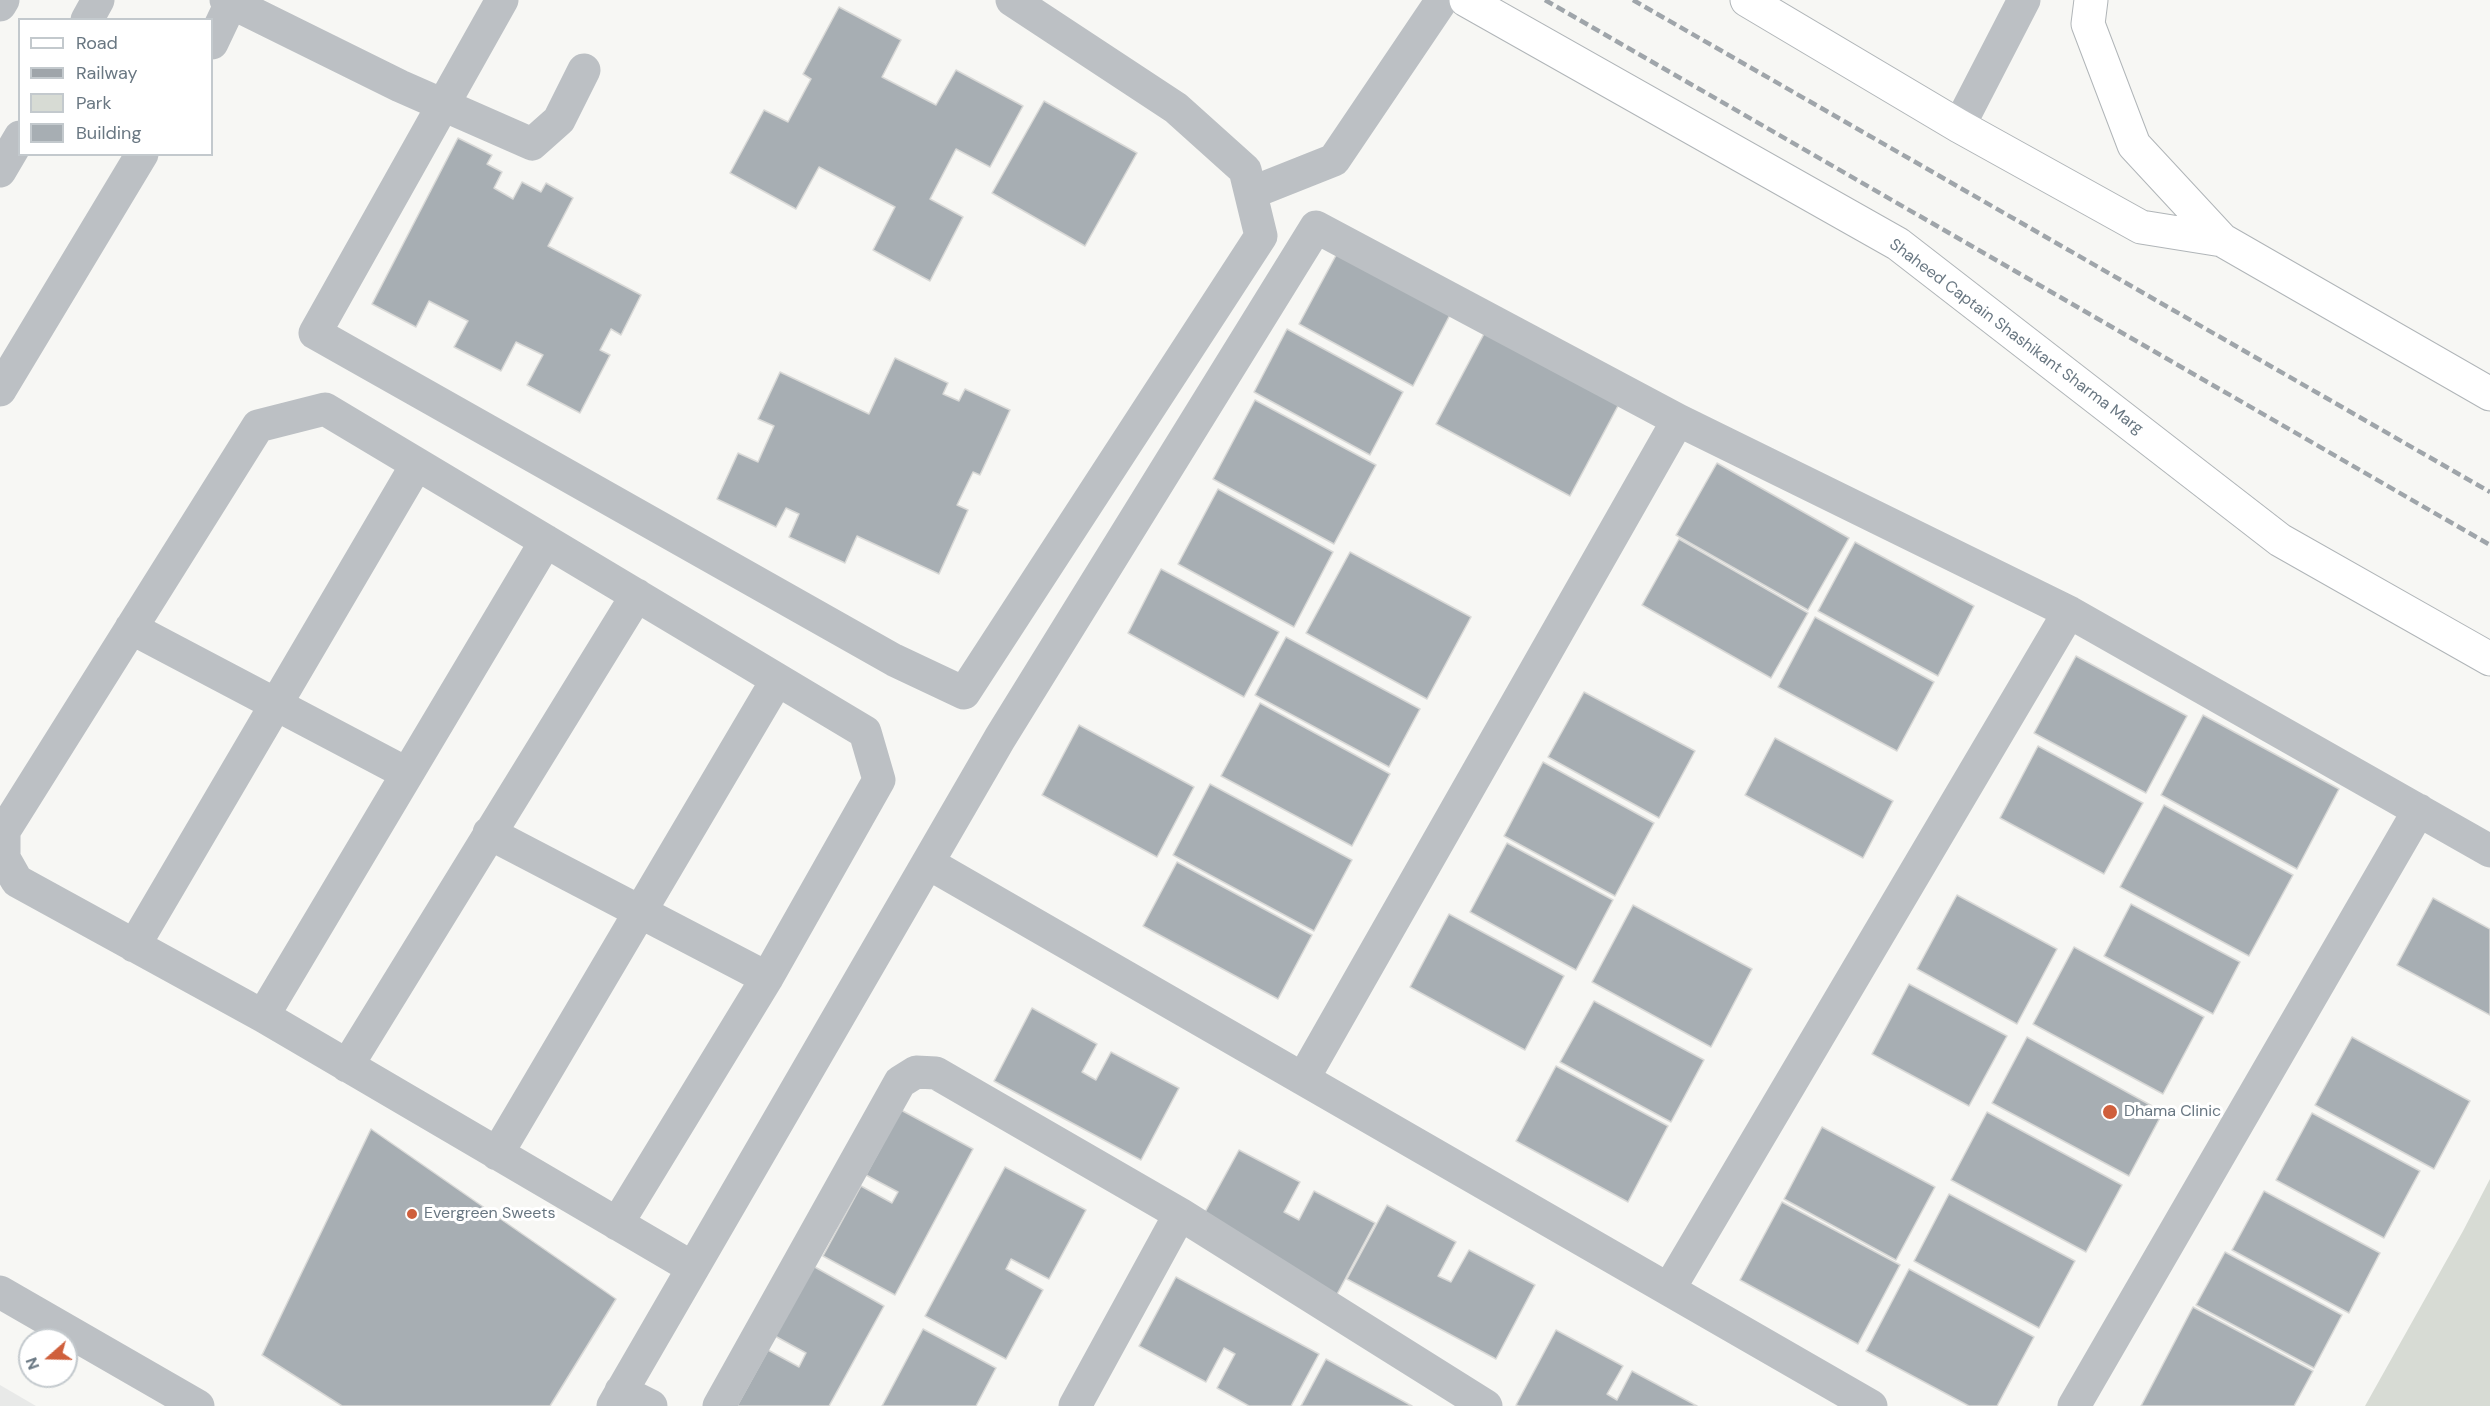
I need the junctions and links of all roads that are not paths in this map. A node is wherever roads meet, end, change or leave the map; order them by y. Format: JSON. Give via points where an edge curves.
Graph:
{"nodes":[{"id":1,"x":3,"y":0,"type":"edge"},
{"id":2,"x":98,"y":0,"type":"edge"},
{"id":3,"x":502,"y":0,"type":"edge"},
{"id":4,"x":1012,"y":0,"type":"edge"},
{"id":5,"x":1442,"y":0,"type":"edge"},
{"id":6,"x":1466,"y":0,"type":"edge"},
{"id":7,"x":1747,"y":0,"type":"edge"},
{"id":8,"x":2024,"y":0,"type":"edge"},
{"id":9,"x":2091,"y":0,"type":"edge"},
{"id":10,"x":229,"y":2,"type":"edge"},
{"id":11,"x":0,"y":4,"type":"edge"},
{"id":12,"x":88,"y":18,"type":"edge"},
{"id":13,"x":213,"y":41,"type":"edge"},
{"id":14,"x":584,"y":70,"type":"dead end"},
{"id":15,"x":442,"y":103,"type":"junction"},
{"id":16,"x":1959,"y":126,"type":"junction"},
{"id":17,"x":18,"y":140,"type":"edge"},
{"id":18,"x":141,"y":156,"type":"edge"},
{"id":19,"x":0,"y":171,"type":"edge"},
{"id":20,"x":1251,"y":193,"type":"junction"},
{"id":21,"x":2222,"y":240,"type":"junction"},
{"id":22,"x":0,"y":390,"type":"edge"},
{"id":23,"x":2490,"y":394,"type":"edge"},
{"id":24,"x":1678,"y":420,"type":"junction"},
{"id":25,"x":417,"y":464,"type":"junction"},
{"id":26,"x":546,"y":541,"type":"junction"},
{"id":27,"x":637,"y":595,"type":"junction"},
{"id":28,"x":2068,"y":612,"type":"junction"},
{"id":29,"x":131,"y":628,"type":"junction"},
{"id":30,"x":2490,"y":659,"type":"edge"},
{"id":31,"x":777,"y":680,"type":"junction"},
{"id":32,"x":276,"y":704,"type":"junction"},
{"id":33,"x":406,"y":773,"type":"junction"},
{"id":34,"x":2419,"y":810,"type":"junction"},
{"id":35,"x":489,"y":833,"type":"junction"},
{"id":36,"x":2490,"y":851,"type":"edge"},
{"id":37,"x":928,"y":862,"type":"junction"},
{"id":38,"x":640,"y":912,"type":"junction"},
{"id":39,"x":135,"y":946,"type":"junction"},
{"id":40,"x":767,"y":978,"type":"junction"},
{"id":41,"x":262,"y":1016,"type":"junction"},
{"id":42,"x":347,"y":1066,"type":"junction"},
{"id":43,"x":1304,"y":1079,"type":"junction"},
{"id":44,"x":497,"y":1154,"type":"junction"},
{"id":45,"x":1180,"y":1214,"type":"junction"},
{"id":46,"x":617,"y":1224,"type":"junction"},
{"id":47,"x":693,"y":1268,"type":"junction"},
{"id":48,"x":1669,"y":1289,"type":"junction"},
{"id":49,"x":0,"y":1292,"type":"edge"},
{"id":50,"x":617,"y":1398,"type":"edge"},
{"id":51,"x":198,"y":1406,"type":"edge"},
{"id":52,"x":651,"y":1406,"type":"edge"},
{"id":53,"x":719,"y":1406,"type":"edge"},
{"id":54,"x":1075,"y":1406,"type":"edge"},
{"id":55,"x":1486,"y":1406,"type":"edge"},
{"id":56,"x":1871,"y":1406,"type":"edge"},
{"id":57,"x":2074,"y":1406,"type":"edge"}],
"edges":[{"from":1,"to":11,"type":"street"},
{"from":2,"to":12,"type":"street"},
{"from":3,"to":15,"type":"street"},
{"from":4,"to":20,"type":"street","via":[[1176,108],[1245,170]]},
{"from":5,"to":20,"type":"street","via":[[1334,160]]},
{"from":6,"to":30,"type":"main road","name":"Shaheed Captain Shashikant Sharma Marg","via":[[1898,244],[2280,540]]},
{"from":7,"to":16,"type":"main road"},
{"from":8,"to":16,"type":"street"},
{"from":9,"to":21,"type":"main road","via":[[2088,24],[2134,145]]},
{"from":10,"to":13,"type":"street"},
{"from":10,"to":15,"type":"street"},
{"from":14,"to":15,"type":"street","via":[[559,120],[532,144]]},
{"from":15,"to":20,"type":"street","via":[[315,333],[864,643],[964,693],[1261,236]]},
{"from":16,"to":21,"type":"main road","via":[[2141,227]]},
{"from":17,"to":19,"type":"street"},
{"from":18,"to":22,"type":"street"},
{"from":21,"to":23,"type":"main road"},
{"from":24,"to":28,"type":"street"},
{"from":24,"to":37,"type":"street","via":[[1316,227],[999,738]]},
{"from":24,"to":43,"type":"street"},
{"from":25,"to":26,"type":"street"},
{"from":25,"to":29,"type":"street","via":[[325,409],[258,426]]},
{"from":25,"to":32,"type":"street"},
{"from":26,"to":27,"type":"street"},
{"from":26,"to":33,"type":"street"},
{"from":27,"to":31,"type":"street"},
{"from":27,"to":35,"type":"street"},
{"from":28,"to":34,"type":"street"},
{"from":28,"to":48,"type":"street"},
{"from":29,"to":32,"type":"street"},
{"from":29,"to":39,"type":"street","via":[[4,831],[4,858],[17,881]]},
{"from":31,"to":38,"type":"street"},
{"from":31,"to":40,"type":"street","via":[[865,732],[879,780]]},
{"from":32,"to":33,"type":"street"},
{"from":32,"to":39,"type":"street"},
{"from":33,"to":41,"type":"street"},
{"from":34,"to":36,"type":"street"},
{"from":34,"to":57,"type":"street"},
{"from":35,"to":38,"type":"street"},
{"from":35,"to":42,"type":"street"},
{"from":37,"to":43,"type":"street"},
{"from":37,"to":47,"type":"street"},
{"from":38,"to":40,"type":"street"},
{"from":38,"to":44,"type":"street"},
{"from":39,"to":41,"type":"street"},
{"from":40,"to":46,"type":"street"},
{"from":41,"to":42,"type":"street"},
{"from":42,"to":44,"type":"street"},
{"from":43,"to":48,"type":"street"},
{"from":44,"to":46,"type":"street"},
{"from":45,"to":53,"type":"street","via":[[936,1073],[916,1072],[900,1082]]},
{"from":45,"to":54,"type":"street"},
{"from":45,"to":55,"type":"street"},
{"from":46,"to":47,"type":"street"},
{"from":47,"to":50,"type":"street"},
{"from":48,"to":56,"type":"street"},
{"from":49,"to":51,"type":"street"},
{"from":50,"to":52,"type":"street"}]}
